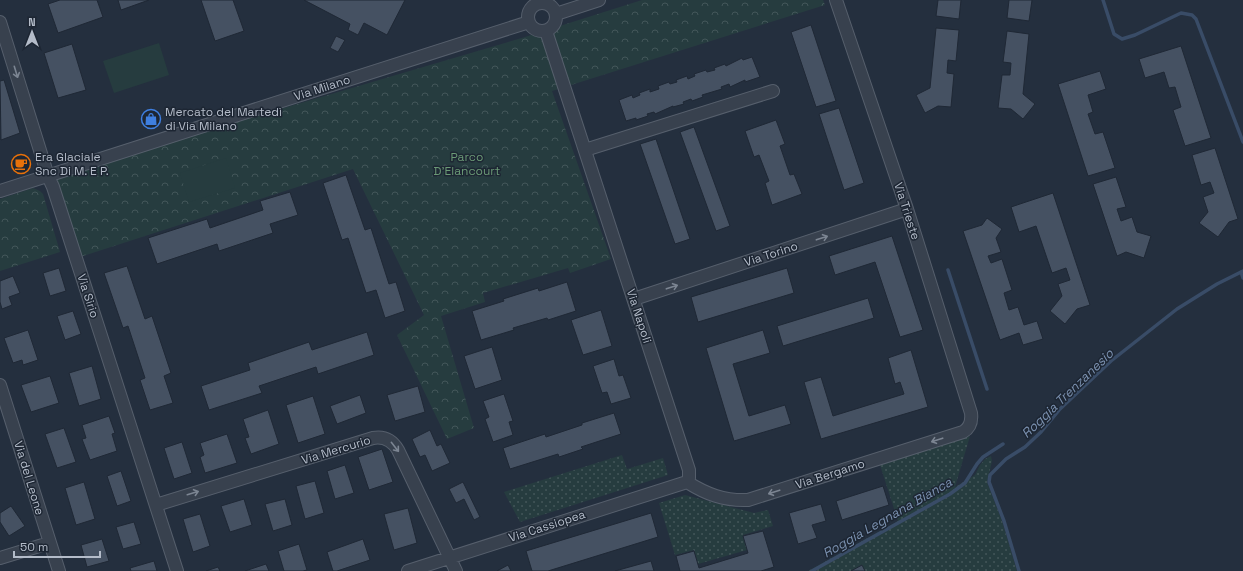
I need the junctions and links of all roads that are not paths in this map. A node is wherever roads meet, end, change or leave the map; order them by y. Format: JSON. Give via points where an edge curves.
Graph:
{"nodes":[{"id":1,"x":599,"y":0,"type":"edge"},
{"id":2,"x":836,"y":0,"type":"edge"},
{"id":3,"x":537,"y":2,"type":"edge"},
{"id":4,"x":556,"y":14,"type":"junction"},
{"id":5,"x":0,"y":22,"type":"edge"},
{"id":6,"x":529,"y":22,"type":"junction"},
{"id":7,"x":546,"y":30,"type":"junction"},
{"id":8,"x":773,"y":91,"type":"dead end"},
{"id":9,"x":585,"y":150,"type":"junction"},
{"id":10,"x":48,"y":176,"type":"junction"},
{"id":11,"x":0,"y":191,"type":"edge"},
{"id":12,"x":907,"y":209,"type":"junction"},
{"id":13,"x":634,"y":299,"type":"junction"},
{"id":14,"x":0,"y":385,"type":"edge"},
{"id":15,"x":971,"y":423,"type":"joint"},
{"id":16,"x":687,"y":482,"type":"junction"},
{"id":17,"x":156,"y":505,"type":"junction"},
{"id":18,"x":49,"y":543,"type":"junction"},
{"id":19,"x":0,"y":558,"type":"edge"},
{"id":20,"x":449,"y":558,"type":"junction"},
{"id":21,"x":59,"y":571,"type":"edge"},
{"id":22,"x":177,"y":571,"type":"edge"},
{"id":23,"x":408,"y":571,"type":"edge"},
{"id":24,"x":456,"y":571,"type":"edge"}],
"edges":[{"from":1,"to":4,"type":"street"},
{"from":2,"to":12,"type":"street","name":"Via Trieste"},
{"from":3,"to":4,"type":"street","via":[[549,4]]},
{"from":3,"to":6,"type":"street","via":[[529,11]]},
{"from":4,"to":7,"type":"street","via":[[553,27]]},
{"from":5,"to":10,"type":"street","name":"Via Sirio","one_way":true},
{"from":6,"to":7,"type":"street","via":[[536,30]]},
{"from":6,"to":10,"type":"street","name":"Via Milano"},
{"from":7,"to":9,"type":"street","name":"Via Napoli"},
{"from":8,"to":9,"type":"street"},
{"from":9,"to":13,"type":"street","name":"Via Napoli"},
{"from":10,"to":11,"type":"street","name":"Via Milano"},
{"from":10,"to":17,"type":"street","name":"Via Sirio"},
{"from":13,"to":12,"type":"street","name":"Via Torino","one_way":true},
{"from":12,"to":15,"type":"street","name":"Via Trieste","via":[[971,413]]},
{"from":13,"to":16,"type":"street","name":"Via Napoli","via":[[689,470]]},
{"from":14,"to":18,"type":"street","name":"Via del Leone"},
{"from":15,"to":16,"type":"street","name":"Via Bergamo","one_way":true,"via":[[963,432],[748,500],[718,497],[701,491]]},
{"from":16,"to":20,"type":"street","name":"Via Cassiopea"},
{"from":17,"to":20,"type":"street","name":"Via Mercurio","one_way":true,"via":[[373,438],[381,438],[390,441],[398,450]]},
{"from":17,"to":22,"type":"street","name":"Via Sirio"},
{"from":18,"to":19,"type":"street"},
{"from":18,"to":21,"type":"street","name":"Via del Leone"},
{"from":20,"to":23,"type":"street","name":"Via Cassiopea"},
{"from":20,"to":24,"type":"street"}]}
